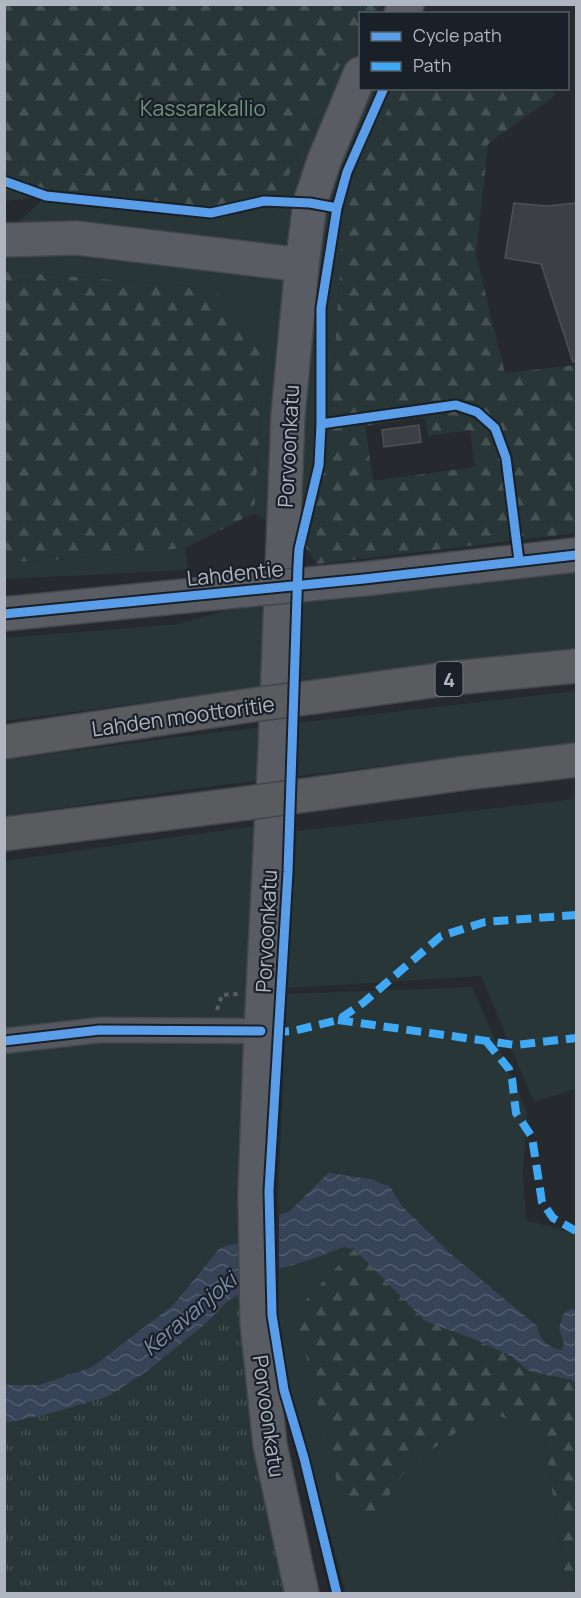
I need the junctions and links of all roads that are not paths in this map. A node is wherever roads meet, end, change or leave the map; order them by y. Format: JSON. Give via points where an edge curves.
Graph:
{"nodes":[{"id":1,"x":359,"y":76,"type":"edge"},
{"id":2,"x":4,"y":240,"type":"edge"},
{"id":3,"x":302,"y":265,"type":"junction"},
{"id":4,"x":576,"y":555,"type":"edge"},
{"id":5,"x":4,"y":614,"type":"edge"},
{"id":6,"x":576,"y":666,"type":"edge"},
{"id":7,"x":4,"y":742,"type":"edge"},
{"id":8,"x":576,"y":760,"type":"edge"},
{"id":9,"x":4,"y":834,"type":"edge"},
{"id":10,"x":261,"y":1031,"type":"junction"},
{"id":11,"x":4,"y":1041,"type":"edge"},
{"id":12,"x":302,"y":1593,"type":"edge"}],
"edges":[{"from":1,"to":3,"type":"street","name":"Porvoonkatu","via":[[310,203]]},
{"from":2,"to":3,"type":"street","via":[[77,238]]},
{"from":3,"to":10,"type":"street","name":"Porvoonkatu","via":[[287,435]]},
{"from":4,"to":5,"type":"street","name":"Lahdentie","bridge":true},
{"from":6,"to":7,"type":"highway","name":"Lahden moottoritie","number":"4","bridge":true,"via":[[453,678]]},
{"from":8,"to":9,"type":"highway","bridge":true},
{"from":10,"to":11,"type":"street","via":[[100,1030]]},
{"from":10,"to":12,"type":"street","name":"Porvoonkatu","via":[[255,1193],[257,1323],[270,1444]]}]}
